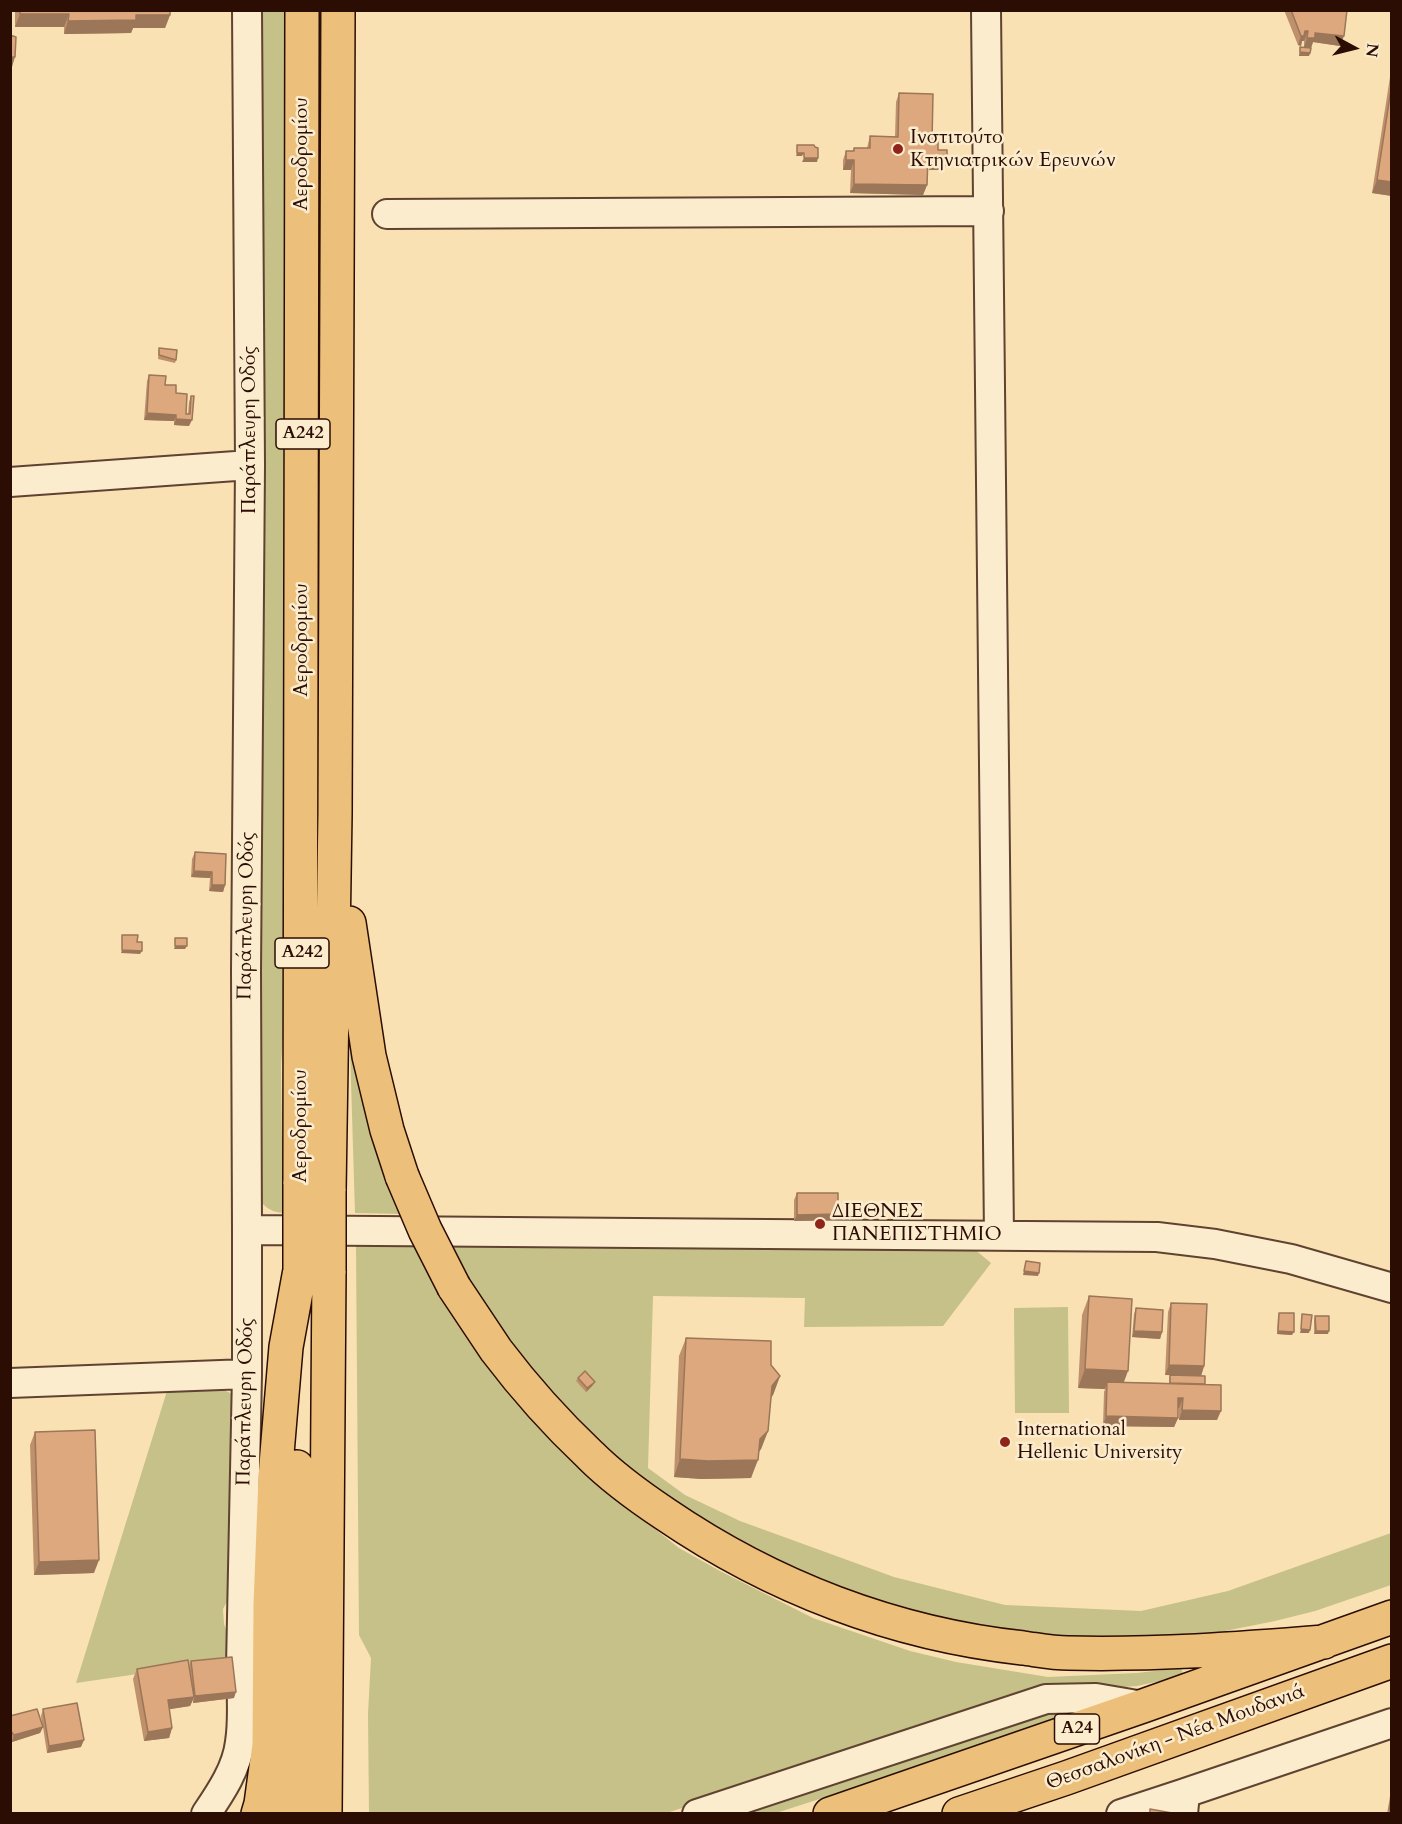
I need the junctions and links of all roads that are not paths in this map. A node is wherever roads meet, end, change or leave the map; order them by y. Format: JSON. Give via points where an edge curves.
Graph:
{"nodes":[{"id":1,"x":247,"y":10,"type":"edge"},
{"id":2,"x":302,"y":10,"type":"edge"},
{"id":3,"x":338,"y":10,"type":"edge"},
{"id":4,"x":986,"y":10,"type":"edge"},
{"id":5,"x":989,"y":211,"type":"junction"},
{"id":6,"x":387,"y":214,"type":"dead end"},
{"id":7,"x":250,"y":465,"type":"junction"},
{"id":8,"x":10,"y":482,"type":"edge"},
{"id":9,"x":335,"y":814,"type":"junction"},
{"id":10,"x":315,"y":1188,"type":"junction"},
{"id":11,"x":247,"y":1230,"type":"junction"},
{"id":12,"x":999,"y":1236,"type":"junction"},
{"id":13,"x":315,"y":1271,"type":"junction"},
{"id":14,"x":1392,"y":1288,"type":"edge"},
{"id":15,"x":247,"y":1374,"type":"junction"},
{"id":16,"x":10,"y":1383,"type":"edge"},
{"id":17,"x":1392,"y":1617,"type":"edge"},
{"id":18,"x":1324,"y":1642,"type":"junction"},
{"id":19,"x":1392,"y":1661,"type":"edge"},
{"id":20,"x":1143,"y":1706,"type":"junction"},
{"id":21,"x":1392,"y":1723,"type":"edge"},
{"id":22,"x":1066,"y":1778,"type":"junction"},
{"id":23,"x":1184,"y":1803,"type":"edge"},
{"id":24,"x":206,"y":1814,"type":"edge"},
{"id":25,"x":258,"y":1814,"type":"edge"},
{"id":26,"x":292,"y":1814,"type":"edge"},
{"id":27,"x":325,"y":1814,"type":"edge"},
{"id":28,"x":697,"y":1814,"type":"edge"},
{"id":29,"x":830,"y":1814,"type":"edge"},
{"id":30,"x":959,"y":1814,"type":"edge"},
{"id":31,"x":998,"y":1814,"type":"edge"},
{"id":32,"x":1121,"y":1814,"type":"edge"}],
"edges":[{"from":1,"to":7,"type":"street","name":"Παράπλευρη Οδός"},
{"from":2,"to":10,"type":"highway","name":"Αεροδρομίου","number":"Α242"},
{"from":3,"to":9,"type":"highway","name":"Αεροδρομίου","number":"Α242"},
{"from":4,"to":5,"type":"street"},
{"from":5,"to":6,"type":"street"},
{"from":5,"to":12,"type":"street"},
{"from":7,"to":8,"type":"street"},
{"from":7,"to":11,"type":"street","name":"Παράπλευρη Οδός"},
{"from":9,"to":10,"type":"highway"},
{"from":9,"to":18,"type":"highway","bridge":true,"via":[[369,1056],[387,1130],[425,1230],[454,1287],[504,1359],[590,1455],[631,1490],[738,1560],[801,1591],[930,1634],[1066,1653],[1223,1650]]},
{"from":10,"to":13,"type":"highway","name":"Αεροδρομίου","number":"Α242","bridge":true},
{"from":11,"to":12,"type":"street"},
{"from":11,"to":15,"type":"street","name":"Παράπλευρη Οδός"},
{"from":12,"to":14,"type":"street","via":[[1157,1237],[1215,1244],[1291,1259]]},
{"from":13,"to":25,"type":"highway","via":[[286,1347],[275,1477],[269,1745]]},
{"from":13,"to":26,"type":"highway"},
{"from":13,"to":27,"type":"highway"},
{"from":15,"to":16,"type":"street"},
{"from":15,"to":24,"type":"street","name":"Παράπλευρη Οδός","via":[[240,1743],[233,1767]]},
{"from":17,"to":18,"type":"highway","name":"Θεσσαλονίκη - Νέα Μουδανιά","number":"Α24"},
{"from":18,"to":20,"type":"highway","name":"Θεσσαλονίκη - Νέα Μουδανιά","number":"Α24"},
{"from":19,"to":22,"type":"highway","name":"Θεσσαλονίκη - Νέα Μουδανιά","number":"Α24"},
{"from":20,"to":28,"type":"street","via":[[1096,1698],[1046,1699]]},
{"from":20,"to":29,"type":"highway","name":"Θεσσαλονίκη - Νέα Μουδανιά","number":"Α24"},
{"from":21,"to":23,"type":"street"},
{"from":22,"to":30,"type":"highway","name":"Θεσσαλονίκη - Νέα Μουδανιά","number":"Α24"},
{"from":22,"to":31,"type":"highway"},
{"from":23,"to":32,"type":"street"}]}
